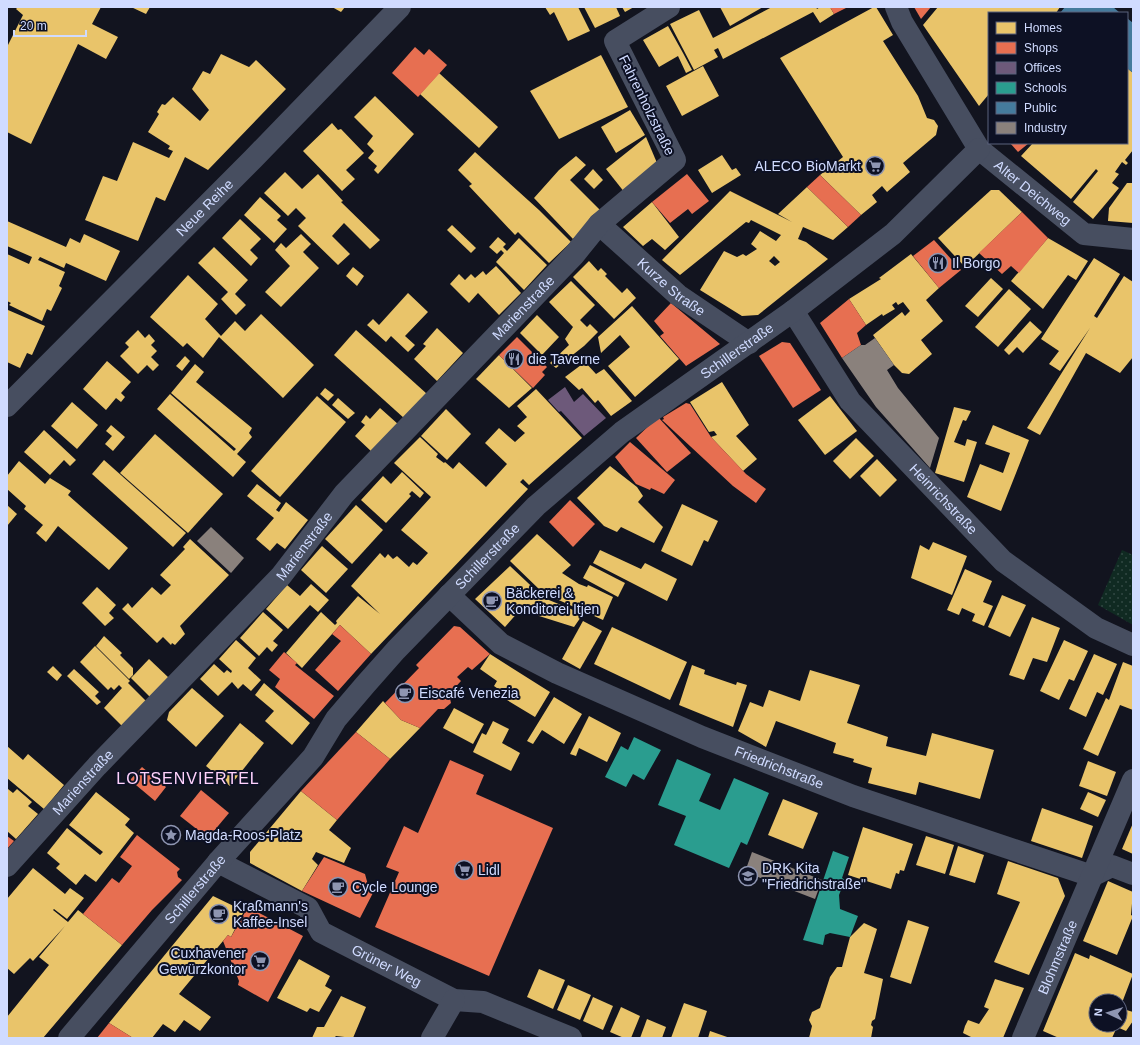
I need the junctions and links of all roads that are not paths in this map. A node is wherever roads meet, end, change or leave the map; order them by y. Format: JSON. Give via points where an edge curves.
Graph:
{"nodes":[{"id":1,"x":400,"y":7,"type":"edge"},
{"id":2,"x":669,"y":7,"type":"edge"},
{"id":3,"x":896,"y":7,"type":"edge"},
{"id":4,"x":979,"y":150,"type":"junction"},
{"id":5,"x":599,"y":224,"type":"junction"},
{"id":6,"x":1133,"y":238,"type":"edge"},
{"id":7,"x":793,"y":311,"type":"junction"},
{"id":8,"x":749,"y":343,"type":"junction"},
{"id":9,"x":7,"y":406,"type":"edge"},
{"id":10,"x":449,"y":595,"type":"junction"},
{"id":11,"x":1133,"y":645,"type":"edge"},
{"id":12,"x":1133,"y":780,"type":"edge"},
{"id":13,"x":218,"y":862,"type":"junction"},
{"id":14,"x":7,"y":866,"type":"edge"},
{"id":15,"x":1133,"y":874,"type":"edge"},
{"id":16,"x":1092,"y":876,"type":"junction"},
{"id":17,"x":454,"y":1000,"type":"junction"},
{"id":18,"x":68,"y":1038,"type":"edge"},
{"id":19,"x":432,"y":1038,"type":"edge"},
{"id":20,"x":572,"y":1038,"type":"edge"},
{"id":21,"x":1023,"y":1038,"type":"edge"}],
"edges":[{"from":1,"to":9,"type":"street","name":"Neue Reihe"},
{"from":2,"to":5,"type":"street","name":"Fahrenholzstraße","via":[[615,41],[675,160]]},
{"from":3,"to":4,"type":"street","name":"Alter Deichweg","via":[[902,22]]},
{"from":4,"to":6,"type":"street","name":"Alter Deichweg","via":[[1084,234]]},
{"from":4,"to":7,"type":"street","name":"Schillerstraße","via":[[892,234]]},
{"from":5,"to":8,"type":"street","name":"Kurze Straße","via":[[678,295]]},
{"from":5,"to":14,"type":"street","name":"Marienstraße","via":[[574,255],[344,494],[281,576],[97,766]]},
{"from":7,"to":8,"type":"street","name":"Schillerstraße"},
{"from":7,"to":11,"type":"street","name":"Heinrichstraße","via":[[850,401],[1003,561],[1096,628]]},
{"from":8,"to":10,"type":"street","name":"Schillerstraße","via":[[622,432],[536,506]]},
{"from":10,"to":13,"type":"street","name":"Schillerstraße","via":[[365,685],[336,719],[313,757]]},
{"from":10,"to":16,"type":"street","name":"Friedrichstraße","via":[[501,644],[557,673],[702,737],[853,796]]},
{"from":12,"to":16,"type":"street","name":"Blohmstraße"},
{"from":13,"to":17,"type":"street","name":"Grüner Weg","via":[[308,908],[321,932]]},
{"from":13,"to":18,"type":"street","name":"Schillerstraße"},
{"from":15,"to":16,"type":"street","via":[[1112,866]]},
{"from":16,"to":21,"type":"street","name":"Blohmstraße"},
{"from":17,"to":19,"type":"street"},
{"from":17,"to":20,"type":"street","name":"Grüner Weg","via":[[483,1002]]}]}
